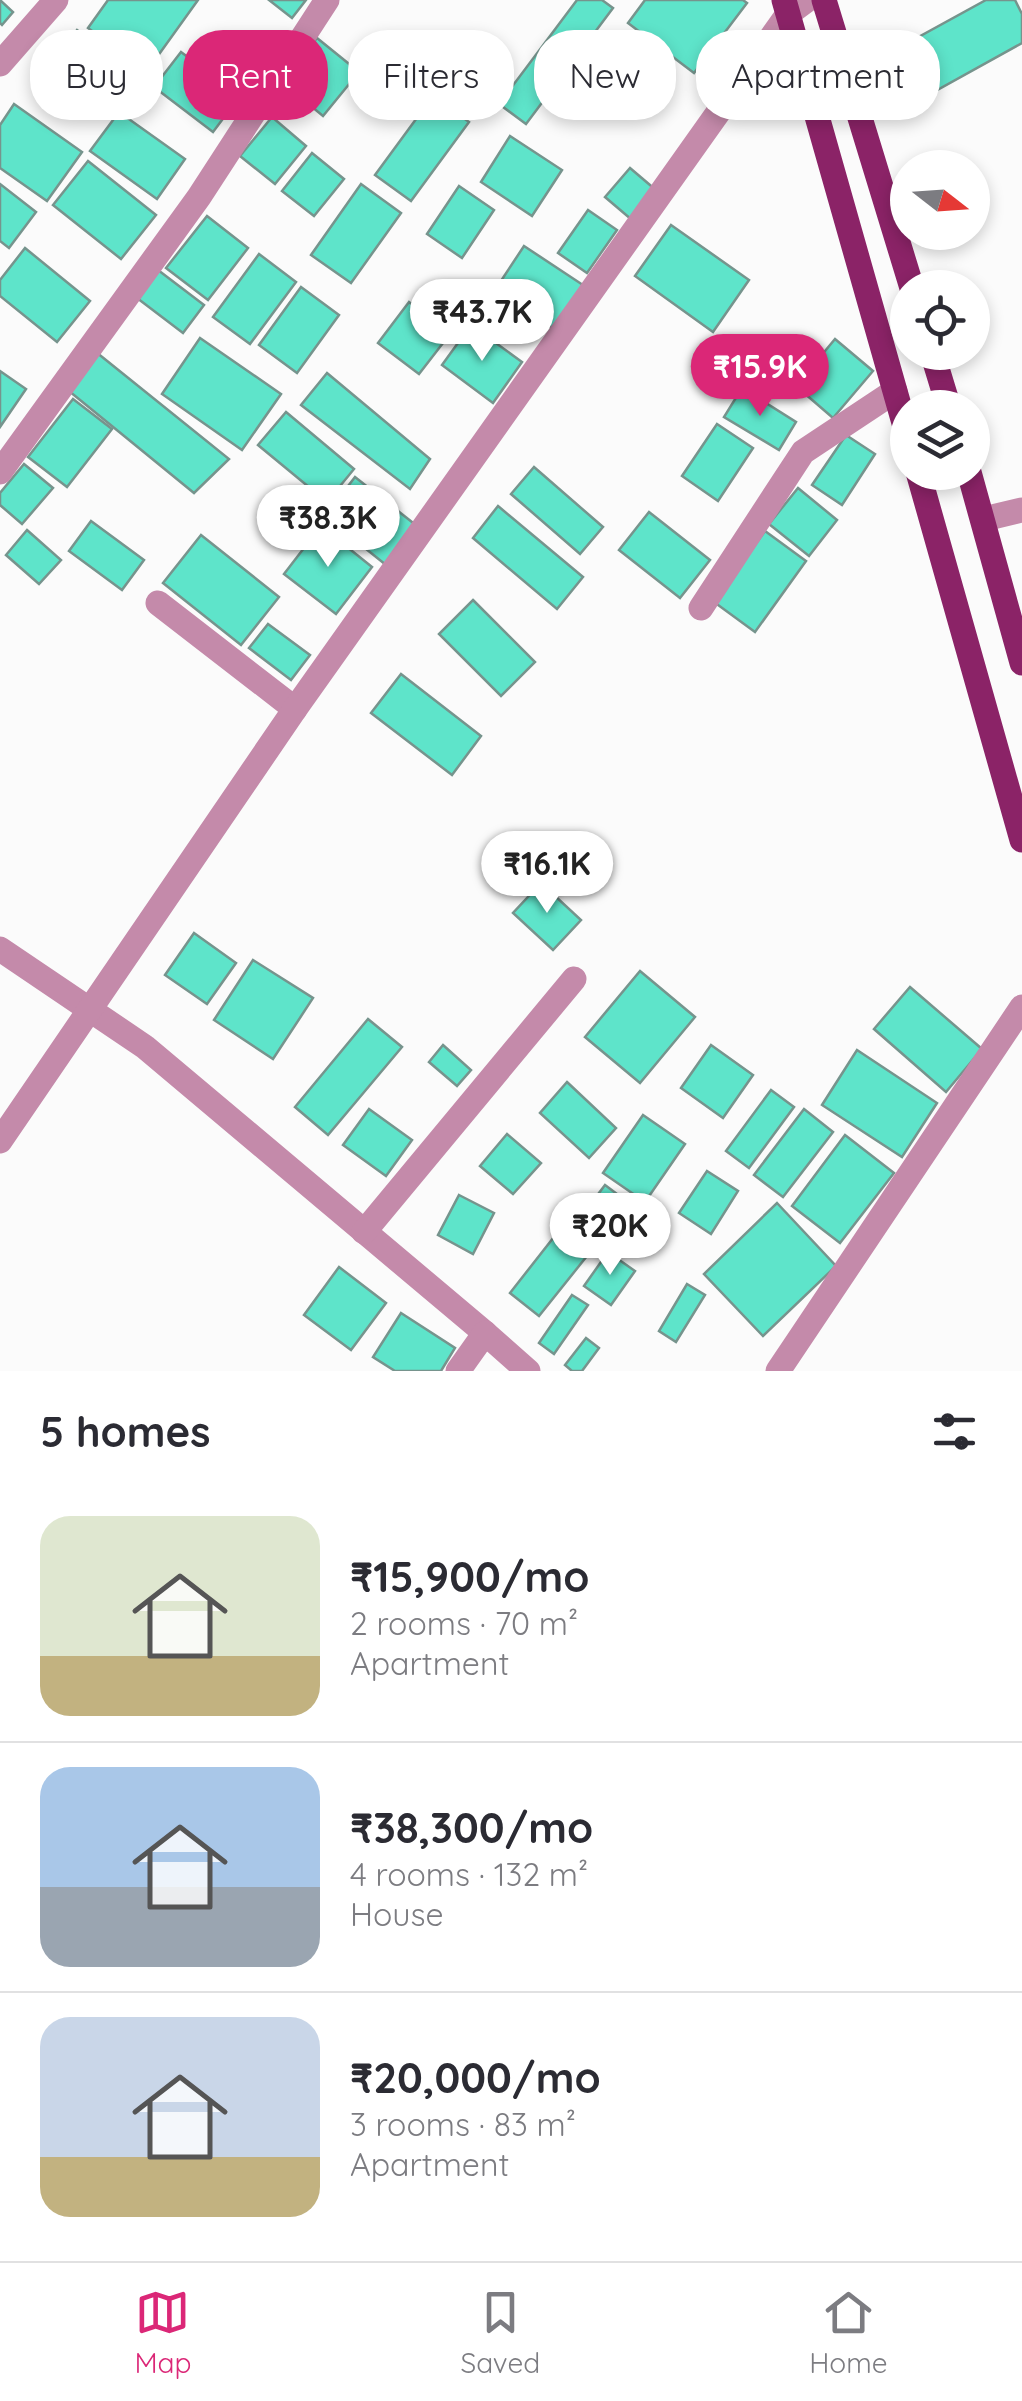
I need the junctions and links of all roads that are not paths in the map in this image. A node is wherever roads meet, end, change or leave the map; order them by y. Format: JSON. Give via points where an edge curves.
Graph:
{"nodes":[{"id":1,"x":56,"y":0,"type":"edge"},
{"id":2,"x":327,"y":0,"type":"edge"},
{"id":3,"x":824,"y":0,"type":"edge"},
{"id":4,"x":793,"y":5,"type":"edge"},
{"id":5,"x":0,"y":64,"type":"edge"},
{"id":6,"x":906,"y":270,"type":"edge"},
{"id":7,"x":894,"y":390,"type":"edge"},
{"id":8,"x":890,"y":394,"type":"edge"},
{"id":9,"x":0,"y":472,"type":"edge"},
{"id":10,"x":923,"y":490,"type":"edge"},
{"id":11,"x":975,"y":490,"type":"edge"},
{"id":12,"x":1022,"y":510,"type":"edge"},
{"id":13,"x":984,"y":518,"type":"junction"},
{"id":14,"x":158,"y":603,"type":"dead end"},
{"id":15,"x":701,"y":608,"type":"dead end"},
{"id":16,"x":1022,"y":663,"type":"edge"},
{"id":17,"x":296,"y":709,"type":"junction"},
{"id":18,"x":1022,"y":840,"type":"edge"},
{"id":19,"x":0,"y":949,"type":"edge"},
{"id":20,"x":574,"y":979,"type":"dead end"},
{"id":21,"x":1022,"y":1007,"type":"edge"},
{"id":22,"x":91,"y":1010,"type":"junction"},
{"id":23,"x":0,"y":1141,"type":"edge"},
{"id":24,"x":364,"y":1232,"type":"junction"},
{"id":25,"x":485,"y":1333,"type":"junction"},
{"id":26,"x":458,"y":1371,"type":"edge"},
{"id":27,"x":528,"y":1371,"type":"edge"},
{"id":28,"x":778,"y":1371,"type":"edge"}],
"edges":[{"from":1,"to":5,"type":"street"},
{"from":2,"to":9,"type":"street","via":[[199,196]]},
{"from":3,"to":6,"type":"main road"},
{"from":4,"to":7,"type":"main road"},
{"from":4,"to":17,"type":"street"},
{"from":8,"to":15,"type":"street","via":[[804,452]]},
{"from":10,"to":18,"type":"main road"},
{"from":11,"to":13,"type":"main road"},
{"from":12,"to":13,"type":"street"},
{"from":13,"to":16,"type":"main road"},
{"from":14,"to":17,"type":"street"},
{"from":17,"to":22,"type":"street"},
{"from":19,"to":22,"type":"street"},
{"from":20,"to":24,"type":"street"},
{"from":21,"to":28,"type":"street"},
{"from":22,"to":23,"type":"street"},
{"from":22,"to":24,"type":"street"},
{"from":24,"to":25,"type":"street"},
{"from":25,"to":26,"type":"street"},
{"from":25,"to":27,"type":"street"}]}
